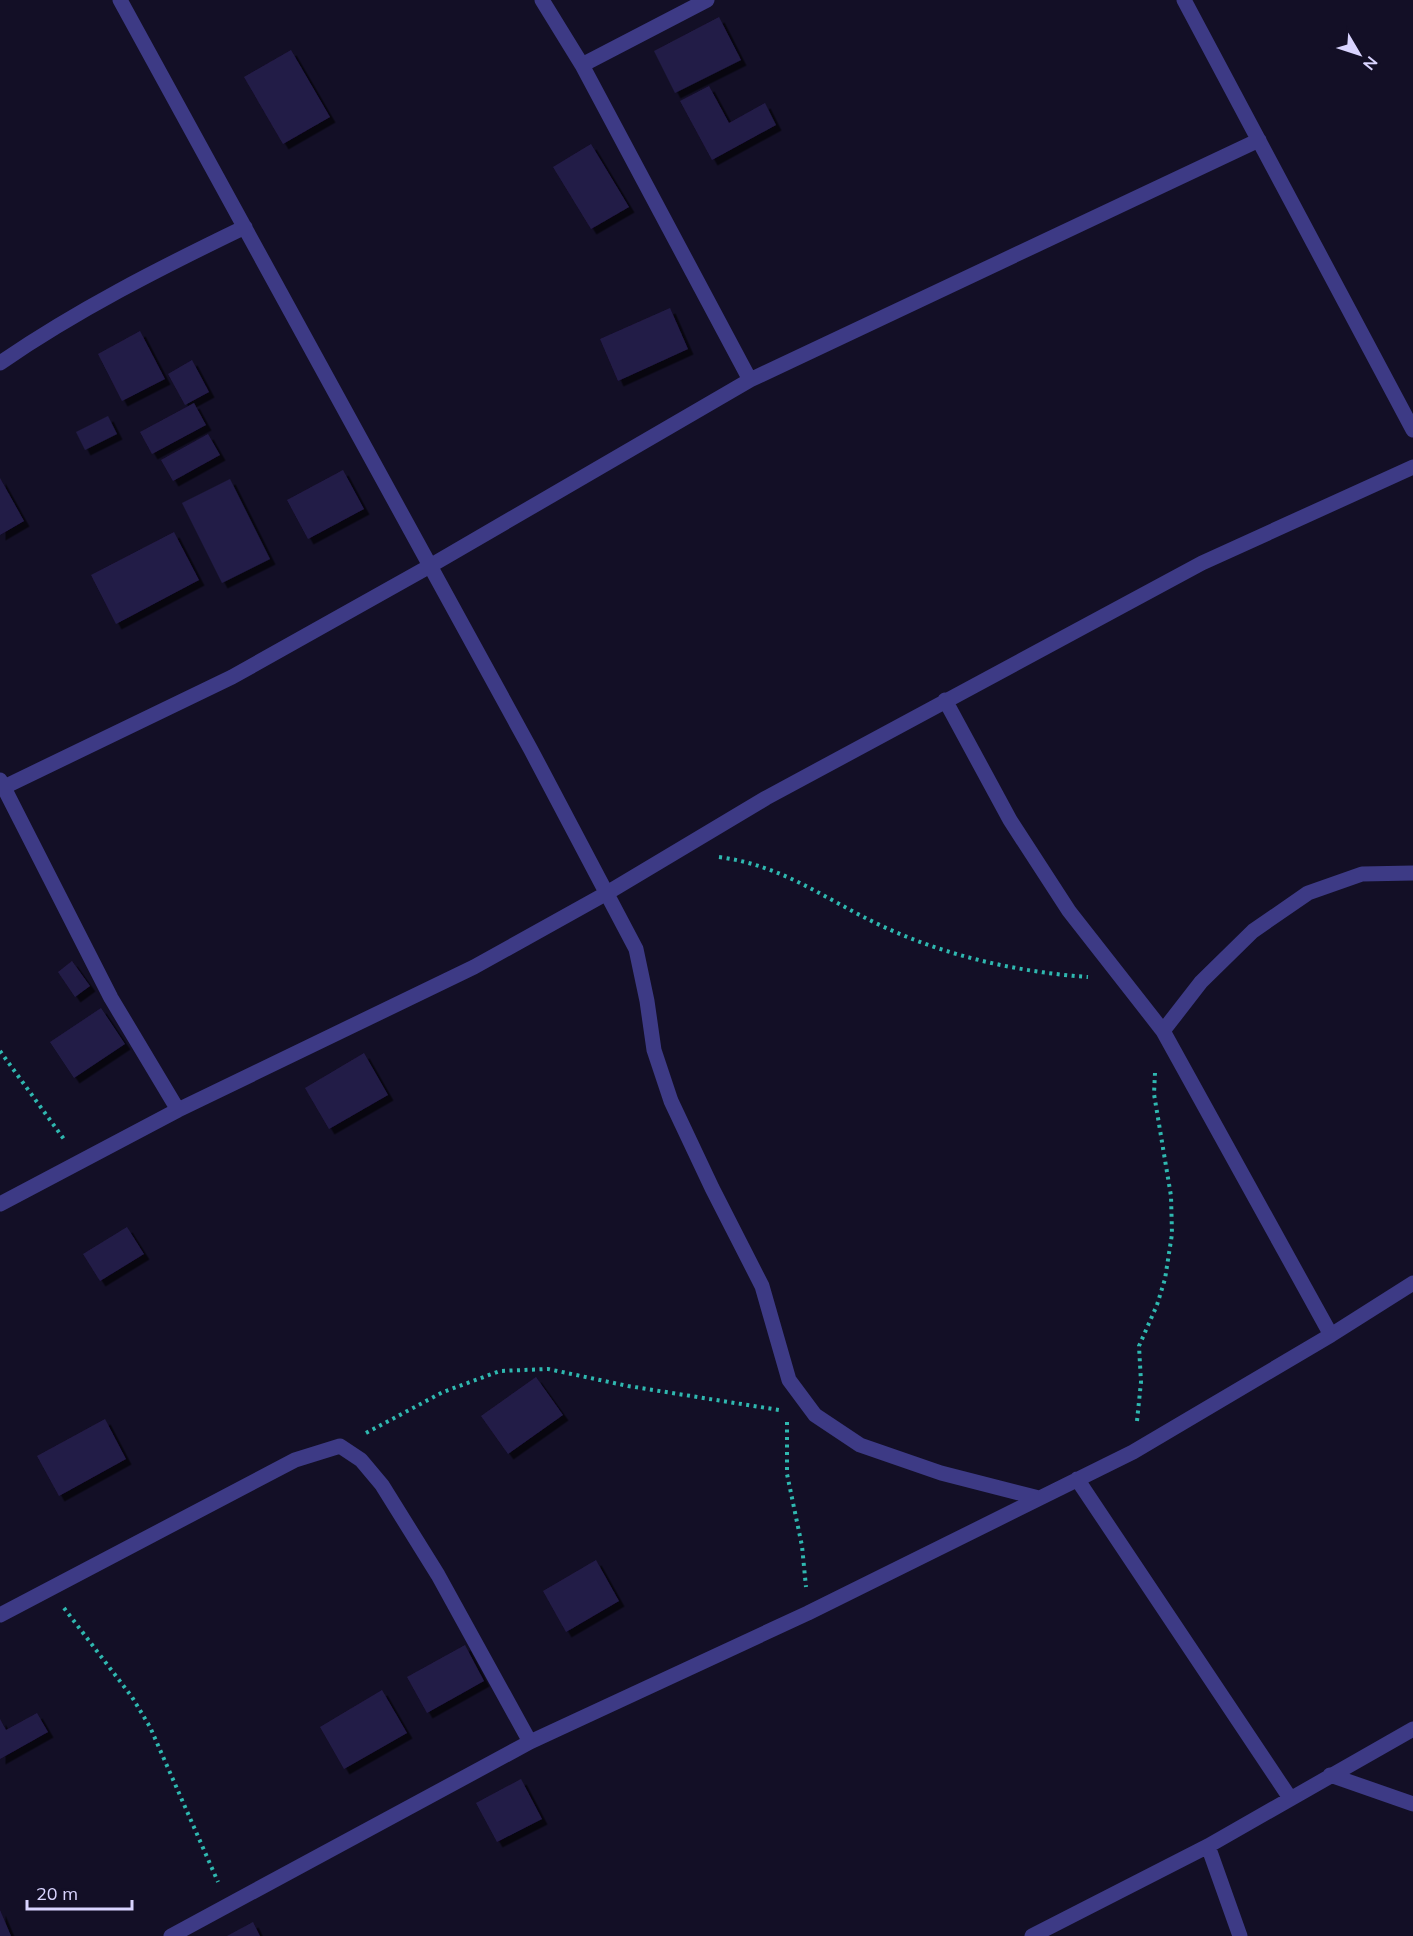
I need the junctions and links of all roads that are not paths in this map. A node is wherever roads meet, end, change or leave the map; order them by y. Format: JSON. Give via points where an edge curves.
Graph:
{"nodes":[{"id":1,"x":120,"y":0,"type":"edge"},
{"id":2,"x":542,"y":0,"type":"edge"},
{"id":3,"x":707,"y":0,"type":"edge"},
{"id":4,"x":1184,"y":0,"type":"edge"},
{"id":5,"x":582,"y":65,"type":"junction"},
{"id":6,"x":1260,"y":140,"type":"junction"},
{"id":7,"x":245,"y":227,"type":"junction"},
{"id":8,"x":0,"y":363,"type":"edge"},
{"id":9,"x":750,"y":380,"type":"junction"},
{"id":10,"x":1413,"y":430,"type":"edge"},
{"id":11,"x":1413,"y":467,"type":"edge"},
{"id":12,"x":430,"y":566,"type":"junction"},
{"id":13,"x":945,"y":700,"type":"junction"},
{"id":14,"x":1,"y":786,"type":"edge"},
{"id":15,"x":1413,"y":873,"type":"edge"},
{"id":16,"x":607,"y":893,"type":"junction"},
{"id":17,"x":1163,"y":1031,"type":"junction"},
{"id":18,"x":178,"y":1110,"type":"junction"},
{"id":19,"x":0,"y":1204,"type":"edge"},
{"id":20,"x":1413,"y":1283,"type":"edge"},
{"id":21,"x":1331,"y":1335,"type":"junction"},
{"id":22,"x":1077,"y":1479,"type":"junction"},
{"id":23,"x":1039,"y":1498,"type":"junction"},
{"id":24,"x":0,"y":1615,"type":"edge"},
{"id":25,"x":1413,"y":1729,"type":"edge"},
{"id":26,"x":530,"y":1742,"type":"junction"},
{"id":27,"x":1330,"y":1775,"type":"junction"},
{"id":28,"x":1290,"y":1798,"type":"junction"},
{"id":29,"x":1413,"y":1804,"type":"edge"},
{"id":30,"x":1208,"y":1846,"type":"junction"},
{"id":31,"x":171,"y":1936,"type":"edge"},
{"id":32,"x":1032,"y":1936,"type":"edge"},
{"id":33,"x":1240,"y":1936,"type":"edge"}],
"edges":[{"from":1,"to":7,"type":"street"},
{"from":2,"to":5,"type":"street"},
{"from":3,"to":5,"type":"street"},
{"from":4,"to":6,"type":"street"},
{"from":5,"to":9,"type":"street"},
{"from":6,"to":9,"type":"street"},
{"from":6,"to":10,"type":"street"},
{"from":7,"to":8,"type":"street","via":[[146,275],[49,329]]},
{"from":7,"to":12,"type":"street"},
{"from":9,"to":12,"type":"street"},
{"from":11,"to":13,"type":"street","via":[[1202,563]]},
{"from":12,"to":14,"type":"street","via":[[232,677]]},
{"from":12,"to":16,"type":"street"},
{"from":13,"to":16,"type":"street","via":[[766,798]]},
{"from":13,"to":17,"type":"street","via":[[1010,820],[1069,911]]},
{"from":14,"to":18,"type":"street","via":[[111,998]]},
{"from":15,"to":17,"type":"street","via":[[1362,874],[1308,893],[1252,931],[1201,982]]},
{"from":16,"to":18,"type":"street","via":[[474,968]]},
{"from":16,"to":23,"type":"street","via":[[636,949],[654,1050],[671,1101],[762,1286],[789,1380],[815,1414],[860,1445],[941,1473]]},
{"from":17,"to":21,"type":"street"},
{"from":18,"to":19,"type":"street"},
{"from":20,"to":21,"type":"street"},
{"from":21,"to":22,"type":"street","via":[[1133,1452]]},
{"from":22,"to":23,"type":"street"},
{"from":22,"to":28,"type":"street"},
{"from":23,"to":26,"type":"street","via":[[808,1613]]},
{"from":24,"to":26,"type":"street","via":[[296,1460],[340,1446],[361,1460],[382,1485],[438,1575]]},
{"from":25,"to":27,"type":"street"},
{"from":26,"to":31,"type":"street"},
{"from":27,"to":28,"type":"street"},
{"from":27,"to":29,"type":"street"},
{"from":28,"to":30,"type":"street"},
{"from":30,"to":32,"type":"street"},
{"from":30,"to":33,"type":"street"}]}
